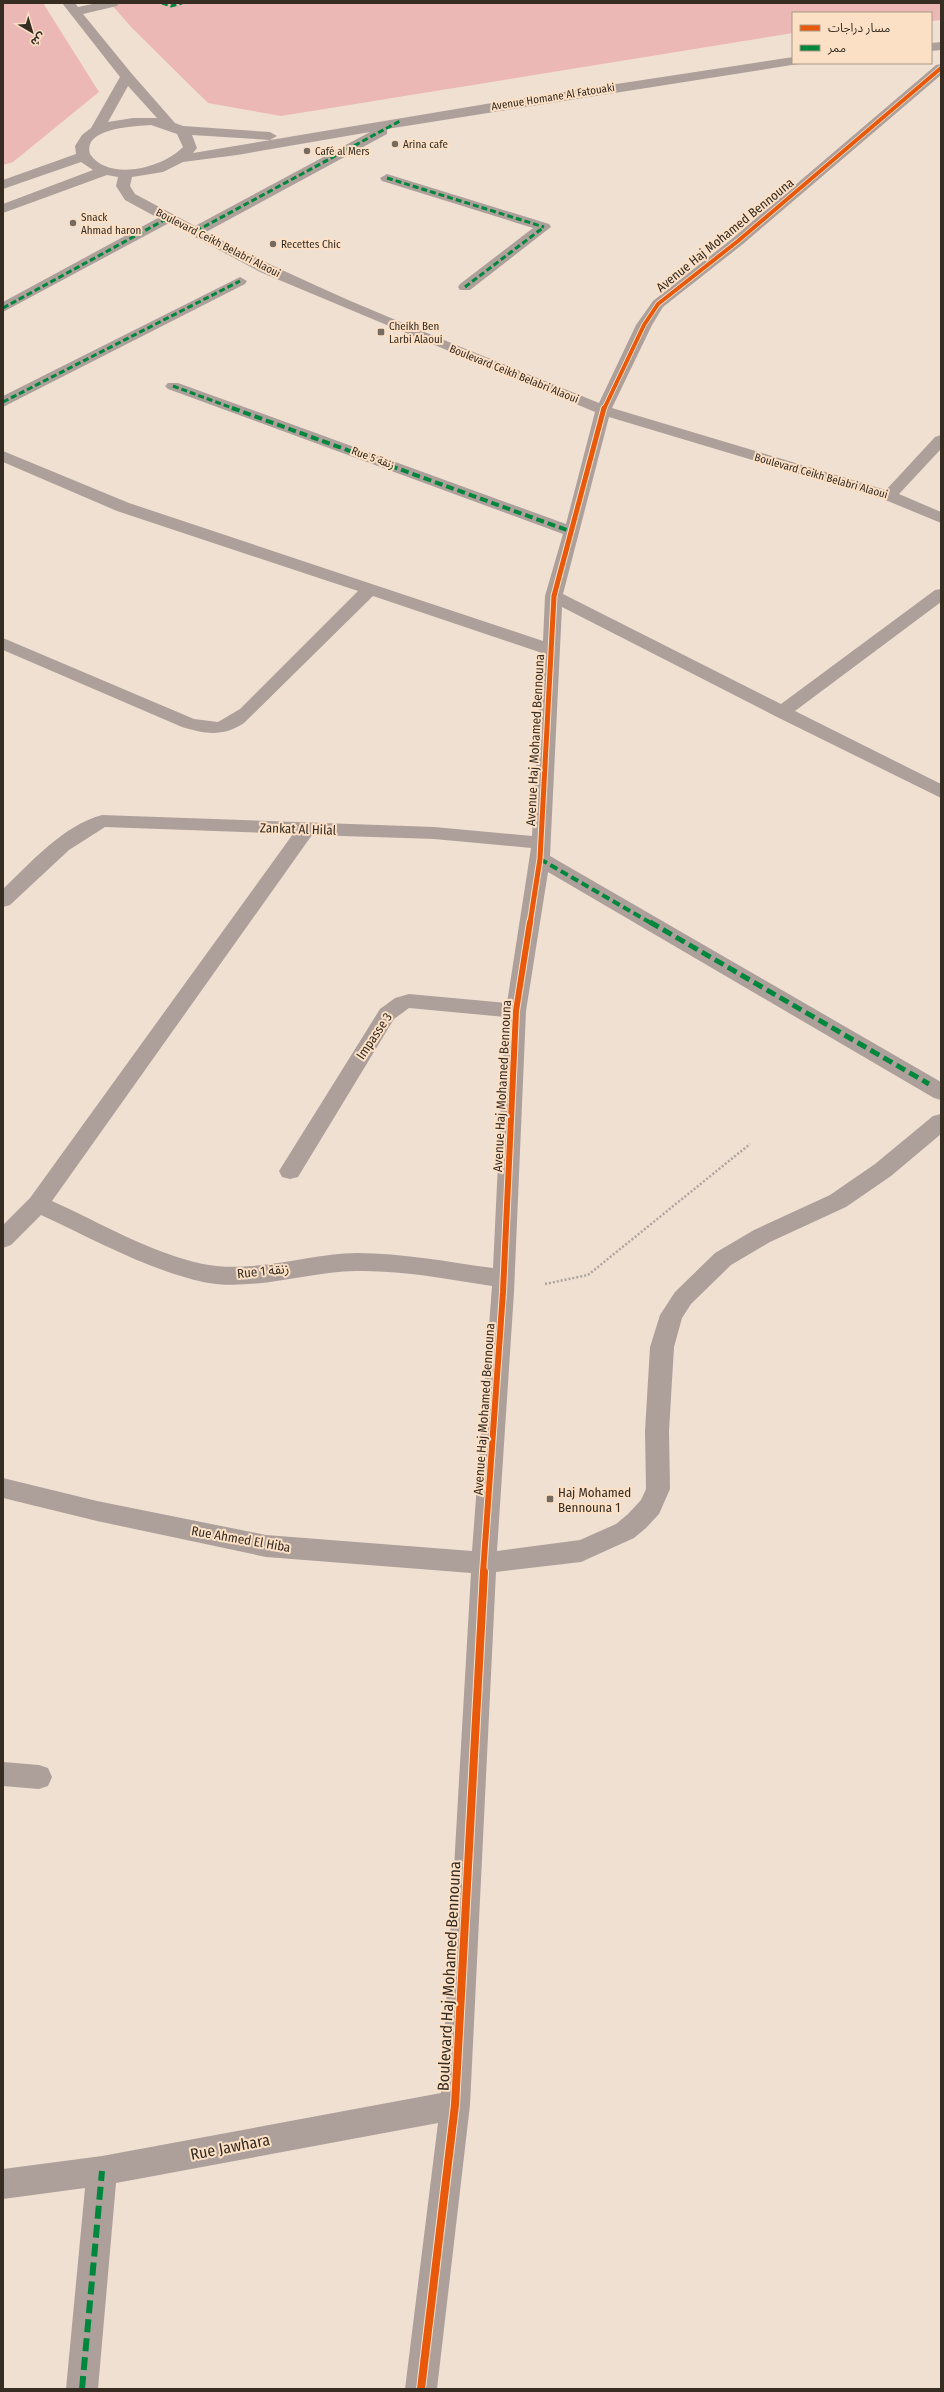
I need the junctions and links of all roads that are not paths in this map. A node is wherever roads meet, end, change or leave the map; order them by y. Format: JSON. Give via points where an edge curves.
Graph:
{"nodes":[{"id":1,"x":113,"y":3,"type":"edge"},
{"id":2,"x":72,"y":8,"type":"edge"},
{"id":3,"x":792,"y":61,"type":"edge"},
{"id":4,"x":941,"y":68,"type":"edge"},
{"id":5,"x":127,"y":76,"type":"junction"},
{"id":6,"x":400,"y":121,"type":"junction"},
{"id":7,"x":176,"y":128,"type":"junction"},
{"id":8,"x":96,"y":132,"type":"junction"},
{"id":9,"x":313,"y":137,"type":"junction"},
{"id":10,"x":84,"y":156,"type":"junction"},
{"id":11,"x":184,"y":158,"type":"junction"},
{"id":12,"x":106,"y":170,"type":"junction"},
{"id":13,"x":126,"y":173,"type":"junction"},
{"id":14,"x":387,"y":178,"type":"dead end"},
{"id":15,"x":3,"y":185,"type":"edge"},
{"id":16,"x":3,"y":210,"type":"edge"},
{"id":17,"x":168,"y":218,"type":"junction"},
{"id":18,"x":196,"y":231,"type":"junction"},
{"id":19,"x":240,"y":281,"type":"dead end"},
{"id":20,"x":465,"y":287,"type":"dead end"},
{"id":21,"x":3,"y":308,"type":"edge"},
{"id":22,"x":173,"y":386,"type":"dead end"},
{"id":23,"x":3,"y":402,"type":"edge"},
{"id":24,"x":603,"y":410,"type":"junction"},
{"id":25,"x":941,"y":440,"type":"edge"},
{"id":26,"x":3,"y":456,"type":"edge"},
{"id":27,"x":890,"y":496,"type":"junction"},
{"id":28,"x":941,"y":518,"type":"edge"},
{"id":29,"x":572,"y":532,"type":"junction"},
{"id":30,"x":370,"y":590,"type":"junction"},
{"id":31,"x":941,"y":594,"type":"edge"},
{"id":32,"x":554,"y":596,"type":"junction"},
{"id":33,"x":3,"y":643,"type":"edge"},
{"id":34,"x":551,"y":650,"type":"junction"},
{"id":35,"x":781,"y":712,"type":"junction"},
{"id":36,"x":941,"y":792,"type":"edge"},
{"id":37,"x":306,"y":830,"type":"junction"},
{"id":38,"x":541,"y":851,"type":"junction"},
{"id":39,"x":3,"y":900,"type":"edge"},
{"id":40,"x":516,"y":1011,"type":"junction"},
{"id":41,"x":941,"y":1092,"type":"edge"},
{"id":42,"x":941,"y":1122,"type":"edge"},
{"id":43,"x":290,"y":1171,"type":"dead end"},
{"id":44,"x":38,"y":1204,"type":"junction"},
{"id":45,"x":3,"y":1239,"type":"edge"},
{"id":46,"x":502,"y":1285,"type":"junction"},
{"id":47,"x":3,"y":1488,"type":"edge"},
{"id":48,"x":484,"y":1563,"type":"junction"},
{"id":49,"x":3,"y":1774,"type":"edge"},
{"id":50,"x":39,"y":1777,"type":"dead end"},
{"id":51,"x":455,"y":2105,"type":"junction"},
{"id":52,"x":102,"y":2172,"type":"junction"},
{"id":53,"x":3,"y":2184,"type":"edge"},
{"id":54,"x":82,"y":2389,"type":"edge"},
{"id":55,"x":421,"y":2389,"type":"edge"}],
"edges":[{"from":1,"to":2,"type":"street"},
{"from":2,"to":5,"type":"street"},
{"from":3,"to":6,"type":"street","name":"Avenue Homane Al Fatouaki"},
{"from":4,"to":24,"type":"street","name":"Avenue Haj Mohamed Bennouna","via":[[750,231],[658,304],[644,325]]},
{"from":5,"to":7,"type":"street"},
{"from":5,"to":8,"type":"street"},
{"from":6,"to":9,"type":"street","name":"Avenue Homane Al Fatouaki"},
{"from":6,"to":18,"type":"street"},
{"from":7,"to":8,"type":"street","name":"Avenue Homane Al Fatouaki","via":[[151,122],[130,122]]},
{"from":7,"to":9,"type":"street","name":"Avenue Homane Al Fatouaki","via":[[233,135]]},
{"from":7,"to":11,"type":"street","via":[[190,139],[190,148]]},
{"from":8,"to":10,"type":"street","via":[[86,139],[82,148]]},
{"from":9,"to":11,"type":"street","name":"Avenue Homane Al Fatouaki"},
{"from":10,"to":12,"type":"street","via":[[92,164]]},
{"from":10,"to":15,"type":"street"},
{"from":11,"to":13,"type":"street","name":"Avenue Homane Al Fatouaki","via":[[158,169]]},
{"from":12,"to":13,"type":"street","name":"Avenue Homane Al Fatouaki"},
{"from":12,"to":16,"type":"street"},
{"from":13,"to":17,"type":"street","name":"Boulevard Ceikh Belabri Alaoui","via":[[123,186],[127,195]]},
{"from":14,"to":20,"type":"street","via":[[544,227]]},
{"from":17,"to":18,"type":"street","name":"Boulevard Ceikh Belabri Alaoui"},
{"from":17,"to":21,"type":"street"},
{"from":18,"to":24,"type":"street","name":"Boulevard Ceikh Belabri Alaoui","via":[[265,269]]},
{"from":19,"to":23,"type":"street"},
{"from":22,"to":29,"type":"street","name":"Rue 5 زنقة"},
{"from":24,"to":27,"type":"street","name":"Boulevard Ceikh Belabri Alaoui"},
{"from":24,"to":29,"type":"street","name":"Avenue Haj Mohamed Bennouna"},
{"from":25,"to":27,"type":"street"},
{"from":26,"to":30,"type":"street","via":[[123,507]]},
{"from":27,"to":28,"type":"street","name":"Boulevard Ceikh Belabri Alaoui"},
{"from":29,"to":32,"type":"street","name":"Avenue Haj Mohamed Bennouna"},
{"from":30,"to":33,"type":"street","via":[[246,713],[232,724],[220,729],[207,729],[188,723]]},
{"from":30,"to":34,"type":"street"},
{"from":31,"to":35,"type":"street"},
{"from":32,"to":34,"type":"street","name":"Avenue Haj Mohamed Bennouna"},
{"from":32,"to":35,"type":"street"},
{"from":34,"to":38,"type":"street","name":"Avenue Haj Mohamed Bennouna"},
{"from":35,"to":36,"type":"street"},
{"from":37,"to":38,"type":"street","name":"Zankat Al Hilal","via":[[434,833]]},
{"from":37,"to":39,"type":"street","name":"Zankat Al Hilal","via":[[107,821],[89,827],[63,846]]},
{"from":37,"to":44,"type":"street"},
{"from":38,"to":40,"type":"street","name":"Avenue Haj Mohamed Bennouna"},
{"from":38,"to":41,"type":"street"},
{"from":40,"to":43,"type":"street","name":"Impasse 3","via":[[409,1001],[394,1008],[387,1014]]},
{"from":40,"to":46,"type":"street","name":"Avenue Haj Mohamed Bennouna"},
{"from":42,"to":48,"type":"street","name":"Rue Ahmed El Hiba","via":[[882,1170],[838,1201],[762,1236],[722,1259],[683,1298],[671,1315],[662,1347],[657,1432],[658,1489],[650,1507],[637,1521],[603,1542],[581,1551]]},
{"from":44,"to":45,"type":"street"},
{"from":44,"to":46,"type":"street","name":"Rue 1 زنقة","via":[[161,1261],[204,1273],[242,1276],[321,1264],[358,1262],[410,1265]]},
{"from":46,"to":48,"type":"street","name":"Avenue Haj Mohamed Bennouna"},
{"from":47,"to":48,"type":"street","name":"Rue Ahmed El Hiba","via":[[97,1511],[266,1546]]},
{"from":48,"to":51,"type":"street","name":"Boulevard Haj Mohamed Bennouna"},
{"from":49,"to":50,"type":"street"},
{"from":51,"to":52,"type":"street","name":"Rue Jawhara"},
{"from":51,"to":55,"type":"street","name":"Boulevard Haj Mohamed Bennouna"},
{"from":52,"to":53,"type":"street","name":"Rue Jawhara"},
{"from":52,"to":54,"type":"street"}]}
